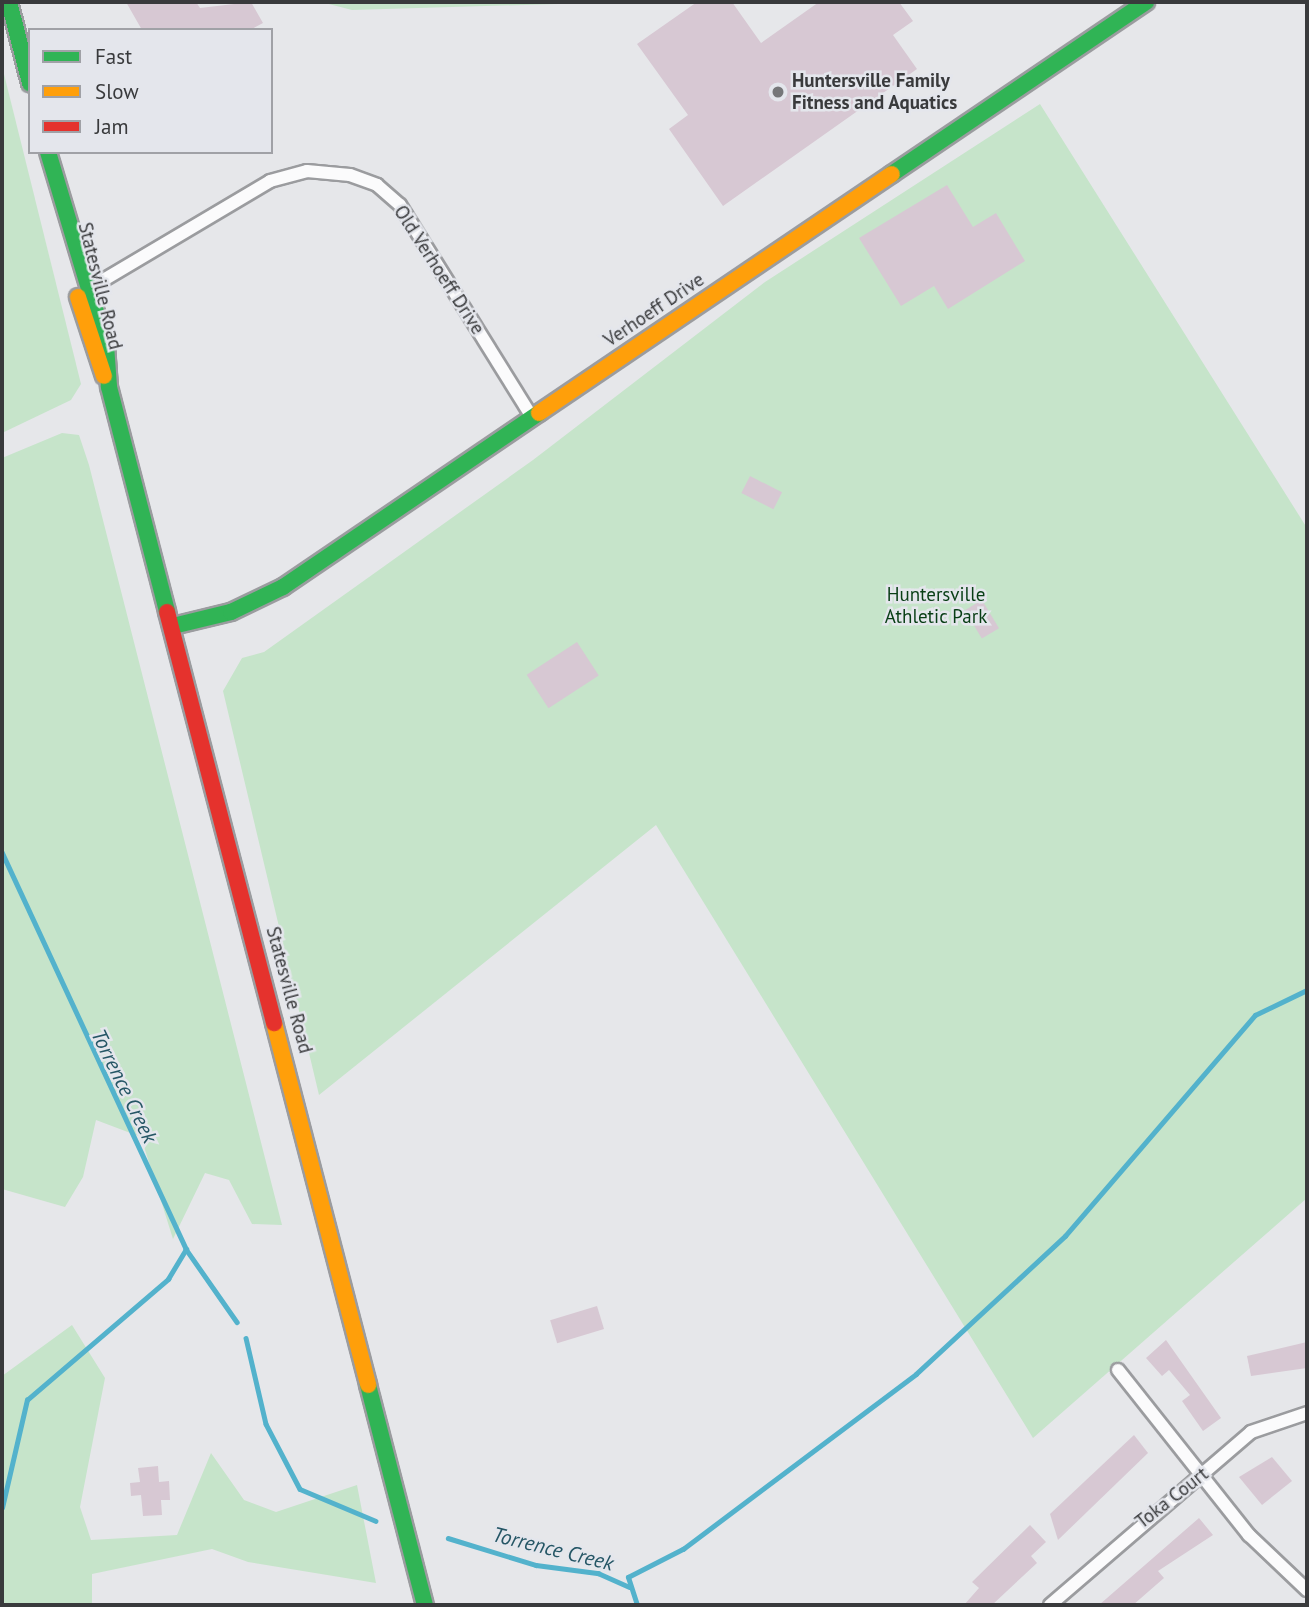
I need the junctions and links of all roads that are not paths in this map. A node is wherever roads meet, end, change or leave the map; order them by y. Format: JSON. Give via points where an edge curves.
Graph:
{"nodes":[{"id":1,"x":9,"y":2,"type":"edge"},
{"id":2,"x":1146,"y":2,"type":"edge"},
{"id":3,"x":28,"y":75,"type":"edge"},
{"id":4,"x":48,"y":154,"type":"edge"},
{"id":5,"x":58,"y":192,"type":"junction"},
{"id":6,"x":90,"y":288,"type":"junction"},
{"id":7,"x":109,"y":387,"type":"junction"},
{"id":8,"x":532,"y":417,"type":"junction"},
{"id":9,"x":173,"y":626,"type":"junction"},
{"id":10,"x":1118,"y":1370,"type":"dead end"},
{"id":11,"x":1307,"y":1413,"type":"edge"},
{"id":12,"x":1202,"y":1477,"type":"junction"},
{"id":13,"x":1307,"y":1590,"type":"edge"},
{"id":14,"x":425,"y":1605,"type":"edge"},
{"id":15,"x":1050,"y":1605,"type":"edge"}],
"edges":[{"from":1,"to":3,"type":"main road"},
{"from":2,"to":8,"type":"main road","name":"Verhoeff Drive"},
{"from":4,"to":5,"type":"main road","name":"Statesville Road"},
{"from":5,"to":6,"type":"main road","name":"Statesville Road"},
{"from":5,"to":7,"type":"main road","name":"Statesville Road","via":[[91,349]]},
{"from":6,"to":7,"type":"main road","name":"Statesville Road"},
{"from":6,"to":8,"type":"street","name":"Old Verhoeff Drive","via":[[270,181],[307,171],[350,175],[400,205]]},
{"from":7,"to":9,"type":"main road","name":"Statesville Road"},
{"from":8,"to":9,"type":"main road","name":"Verhoeff Drive","via":[[283,587],[232,612]]},
{"from":9,"to":14,"type":"main road","name":"Statesville Road"},
{"from":10,"to":12,"type":"street"},
{"from":11,"to":12,"type":"street","name":"Toka Court","via":[[1251,1432]]},
{"from":12,"to":13,"type":"street","via":[[1250,1535]]},
{"from":12,"to":15,"type":"street","name":"Toka Court"}]}
